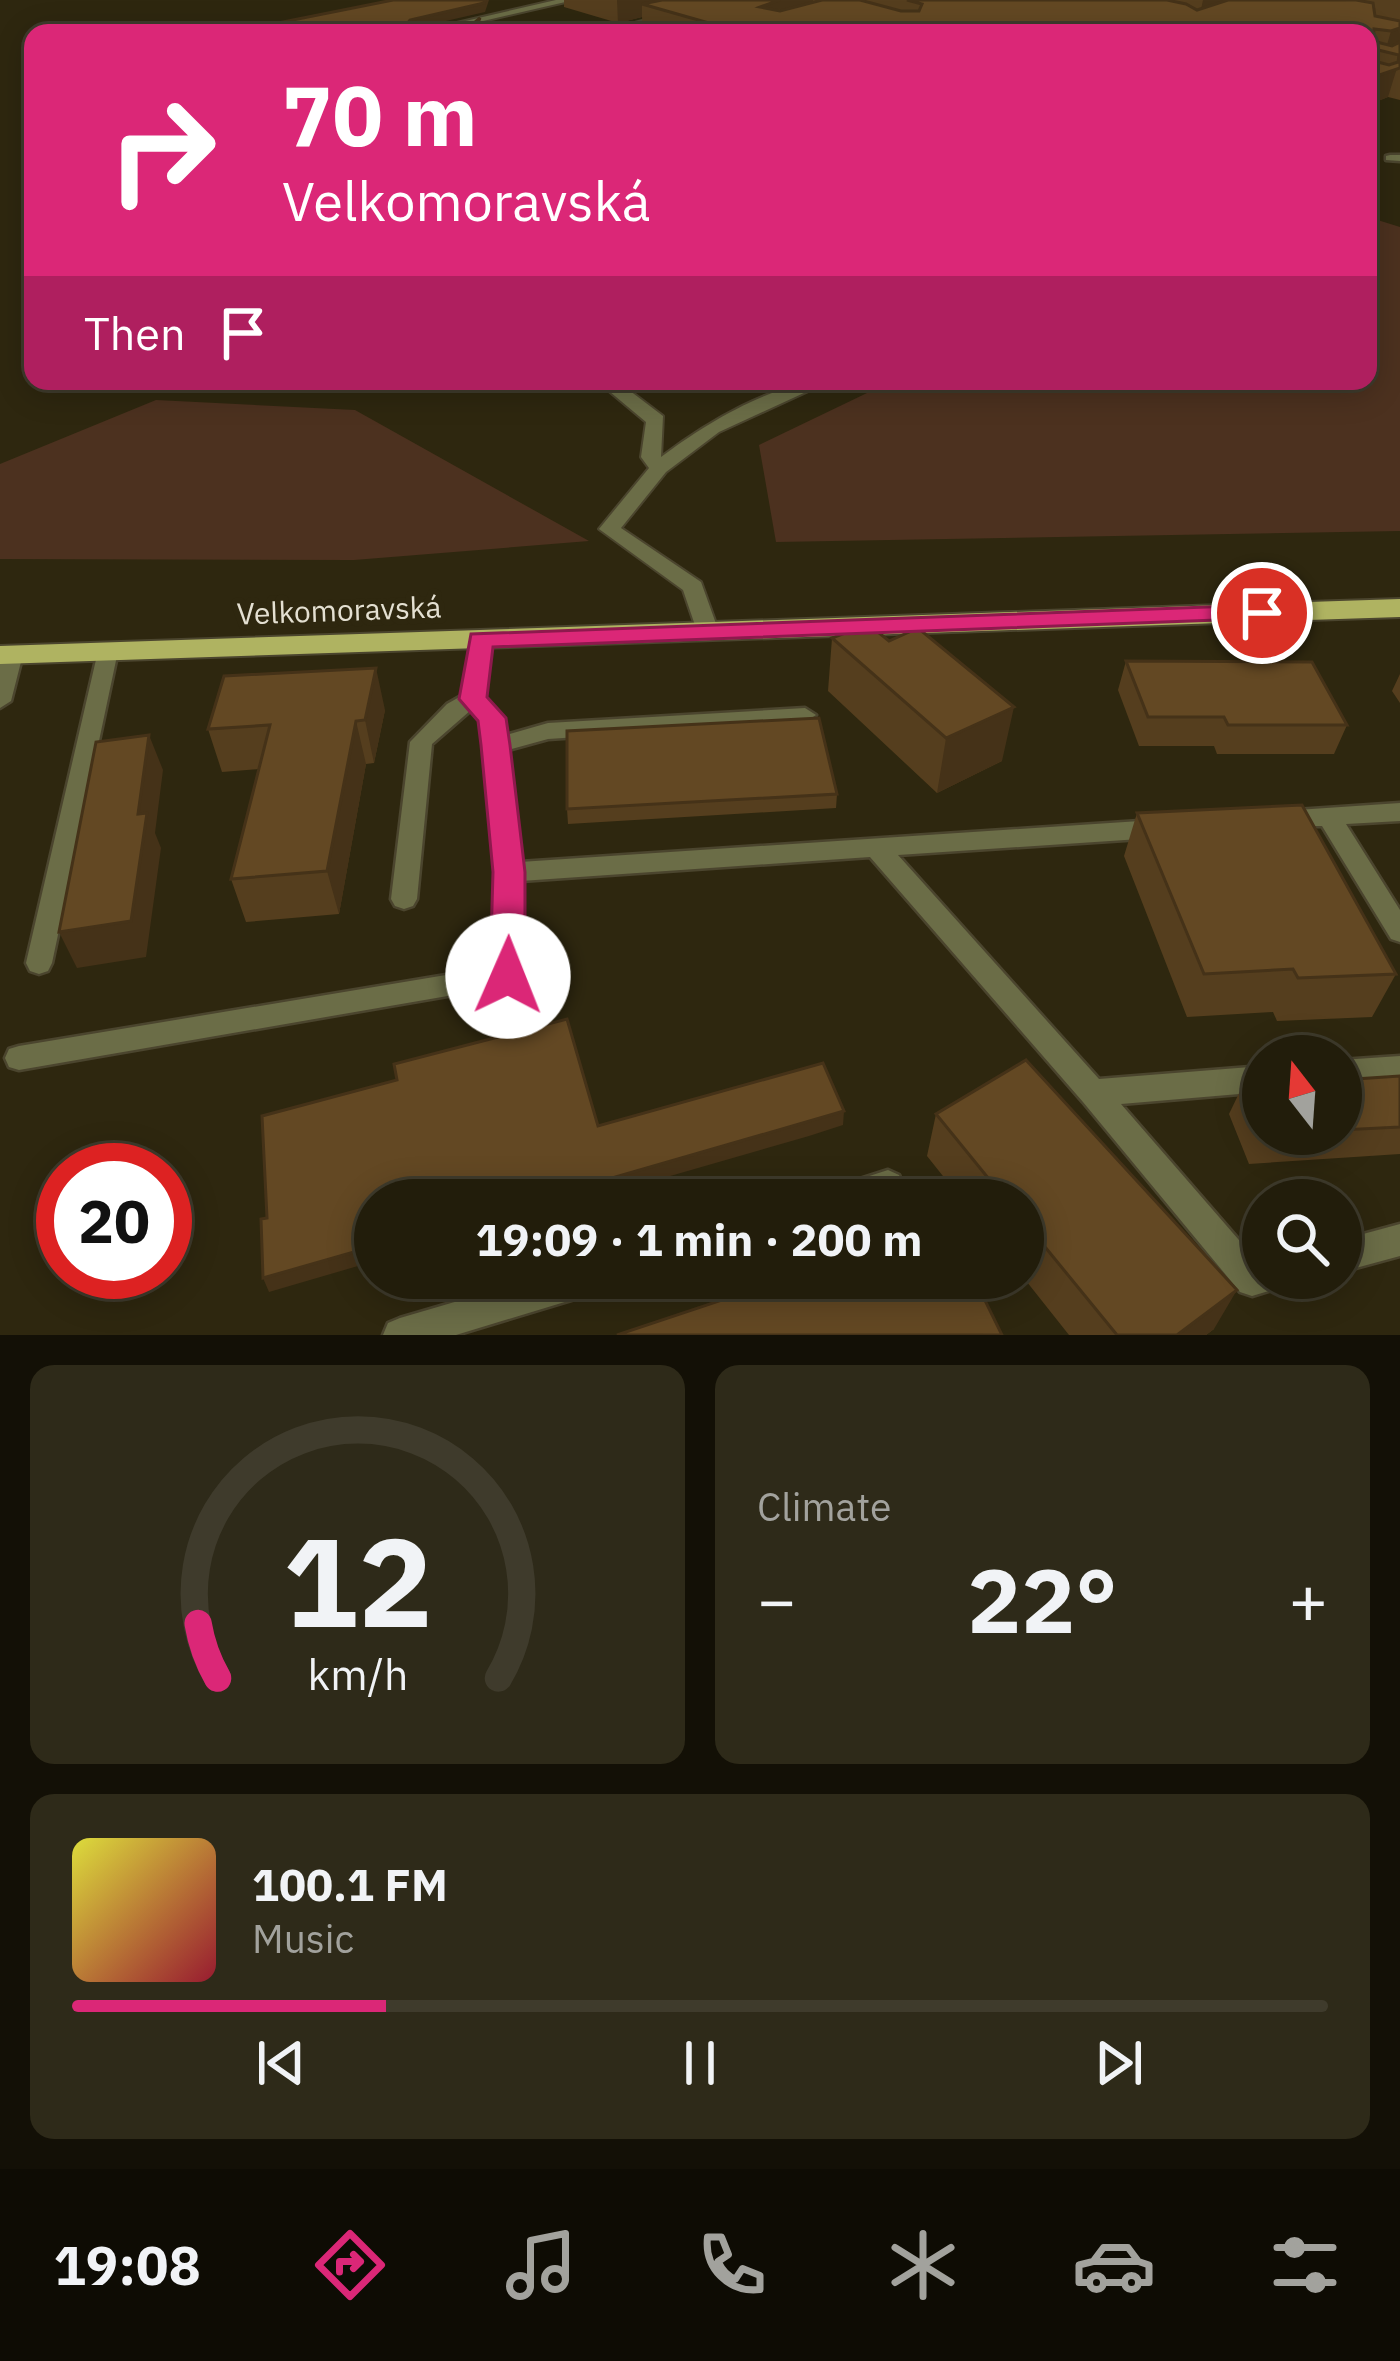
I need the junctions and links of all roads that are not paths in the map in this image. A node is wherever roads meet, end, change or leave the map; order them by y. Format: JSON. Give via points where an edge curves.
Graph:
{"nodes":[{"id":1,"x":569,"y":0,"type":"edge"},
{"id":2,"x":670,"y":15,"type":"edge"},
{"id":3,"x":458,"y":24,"type":"edge"},
{"id":4,"x":637,"y":24,"type":"edge"},
{"id":5,"x":617,"y":390,"type":"edge"},
{"id":6,"x":800,"y":390,"type":"edge"},
{"id":7,"x":656,"y":420,"type":"junction"},
{"id":8,"x":712,"y":428,"type":"junction"},
{"id":9,"x":659,"y":468,"type":"junction"},
{"id":10,"x":1400,"y":608,"type":"edge"},
{"id":11,"x":707,"y":632,"type":"junction"},
{"id":12,"x":481,"y":640,"type":"junction"},
{"id":13,"x":108,"y":652,"type":"junction"},
{"id":14,"x":7,"y":655,"type":"edge"},
{"id":15,"x":473,"y":699,"type":"junction"},
{"id":16,"x":0,"y":701,"type":"edge"},
{"id":17,"x":805,"y":716,"type":"edge"},
{"id":18,"x":496,"y":745,"type":"junction"},
{"id":19,"x":1400,"y":812,"type":"edge"},
{"id":20,"x":1329,"y":817,"type":"junction"},
{"id":21,"x":1258,"y":822,"type":"edge"},
{"id":22,"x":1186,"y":826,"type":"edge"},
{"id":23,"x":876,"y":848,"type":"junction"},
{"id":24,"x":509,"y":872,"type":"junction"},
{"id":25,"x":404,"y":899,"type":"dead end"},
{"id":26,"x":1400,"y":932,"type":"edge"},
{"id":27,"x":39,"y":963,"type":"dead end"},
{"id":28,"x":19,"y":1058,"type":"dead end"},
{"id":29,"x":1400,"y":1069,"type":"edge"},
{"id":30,"x":1362,"y":1072,"type":"edge"},
{"id":31,"x":1242,"y":1081,"type":"edge"},
{"id":32,"x":1094,"y":1093,"type":"junction"},
{"id":33,"x":1400,"y":1240,"type":"edge"},
{"id":34,"x":1362,"y":1250,"type":"edge"},
{"id":35,"x":1242,"y":1268,"type":"edge"},
{"id":36,"x":525,"y":1299,"type":"edge"},
{"id":37,"x":419,"y":1333,"type":"edge"}],
"edges":[{"from":1,"to":3,"type":"street"},
{"from":2,"to":4,"type":"lane"},
{"from":5,"to":7,"type":"street"},
{"from":6,"to":8,"type":"street"},
{"from":7,"to":8,"type":"street"},
{"from":7,"to":9,"type":"street","via":[[651,458]]},
{"from":8,"to":9,"type":"street"},
{"from":9,"to":11,"type":"street","via":[[609,529],[693,587]]},
{"from":10,"to":11,"type":"main road","name":"Velkomoravská"},
{"from":11,"to":12,"type":"main road","name":"Velkomoravská"},
{"from":12,"to":13,"type":"main road","name":"Velkomoravská"},
{"from":12,"to":15,"type":"lane"},
{"from":13,"to":14,"type":"main road","name":"Velkomoravská"},
{"from":13,"to":27,"type":"lane"},
{"from":14,"to":16,"type":"lane"},
{"from":15,"to":18,"type":"lane","via":[[492,718]]},
{"from":15,"to":25,"type":"lane","via":[[421,742]]},
{"from":17,"to":18,"type":"lane","via":[[548,731]]},
{"from":18,"to":24,"type":"lane"},
{"from":19,"to":20,"type":"lane"},
{"from":20,"to":21,"type":"lane"},
{"from":20,"to":26,"type":"lane"},
{"from":22,"to":23,"type":"lane"},
{"from":23,"to":24,"type":"lane"},
{"from":23,"to":32,"type":"lane"},
{"from":24,"to":28,"type":"lane","via":[[508,976]]},
{"from":29,"to":30,"type":"lane"},
{"from":31,"to":32,"type":"lane"},
{"from":32,"to":35,"type":"lane"},
{"from":33,"to":34,"type":"lane"},
{"from":36,"to":37,"type":"lane"}]}
